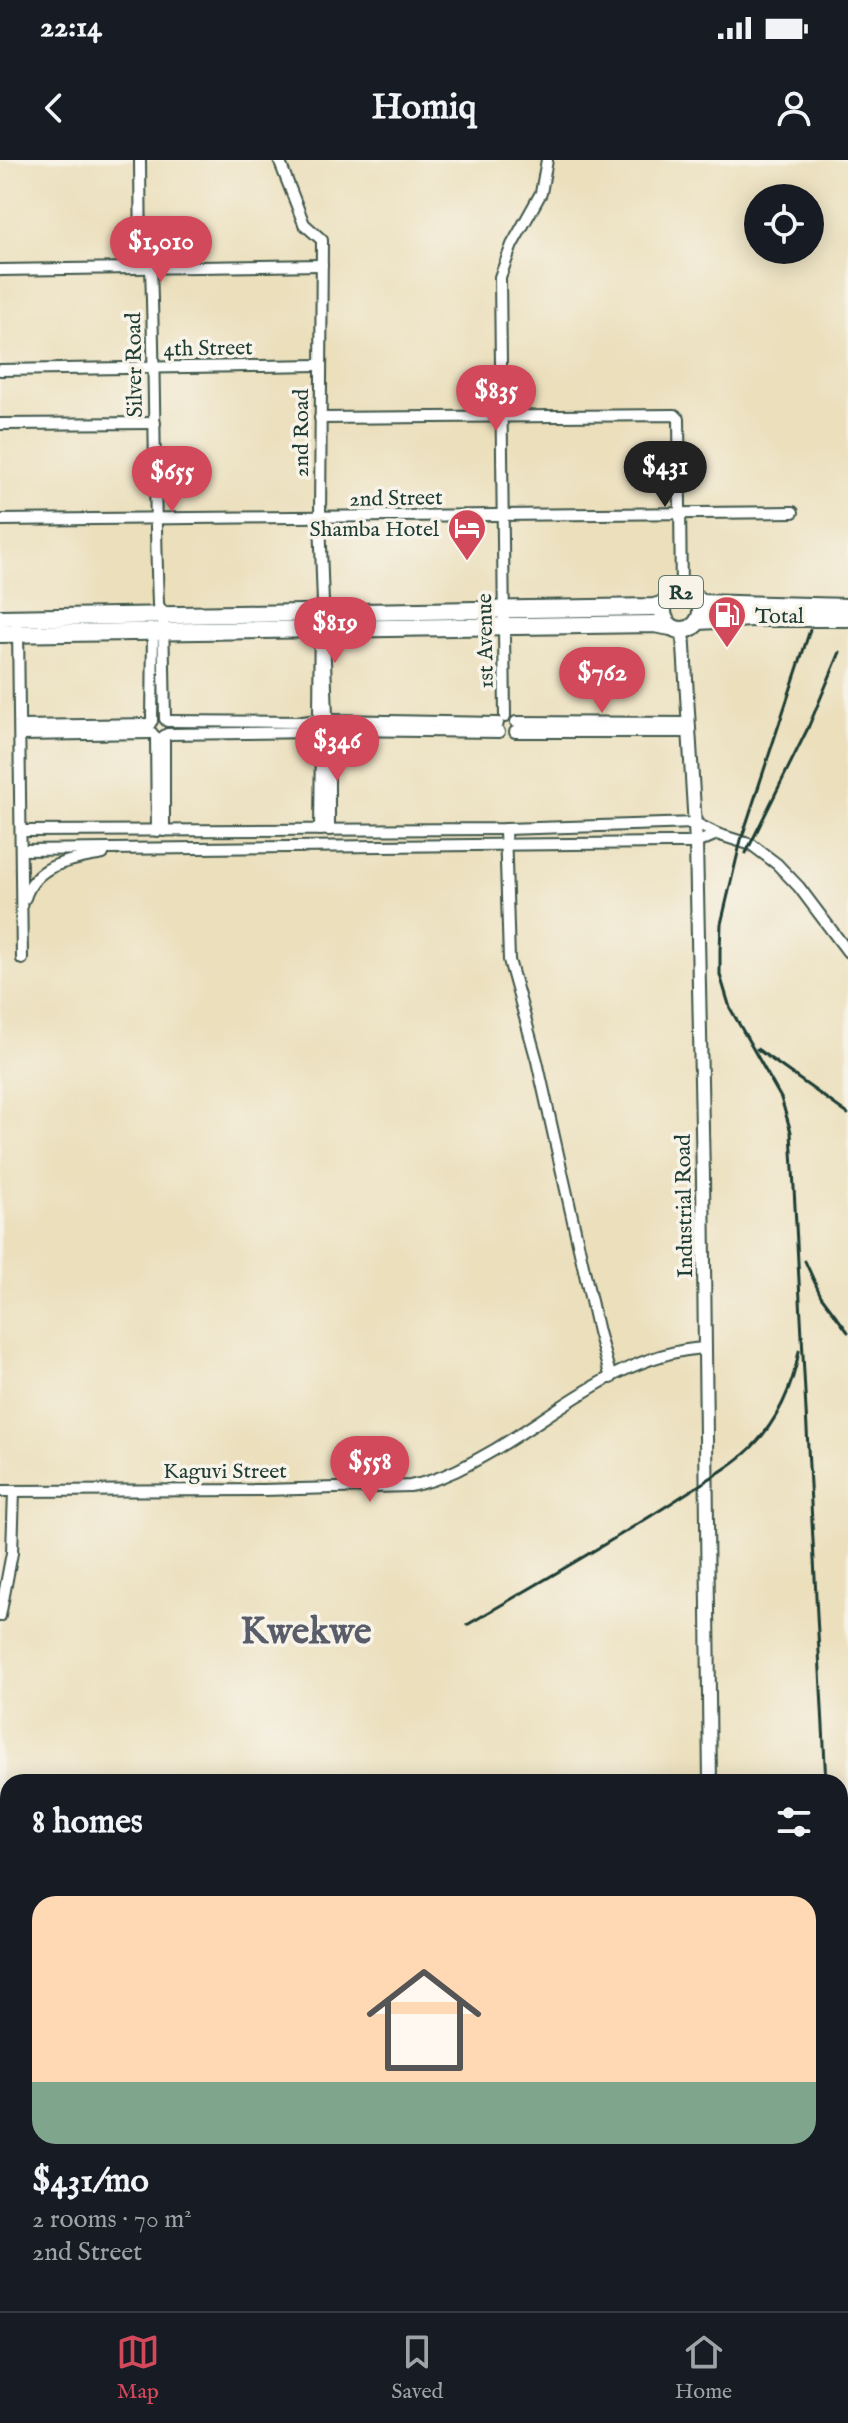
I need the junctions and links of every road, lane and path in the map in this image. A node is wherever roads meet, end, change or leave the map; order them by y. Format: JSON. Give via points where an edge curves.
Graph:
{"nodes":[{"id":1,"x":140,"y":160,"type":"edge"},
{"id":2,"x":279,"y":160,"type":"edge"},
{"id":3,"x":547,"y":160,"type":"edge"},
{"id":4,"x":322,"y":265,"type":"junction"},
{"id":5,"x":146,"y":267,"type":"junction"},
{"id":6,"x":0,"y":270,"type":"edge"},
{"id":7,"x":320,"y":365,"type":"junction"},
{"id":8,"x":155,"y":368,"type":"junction"},
{"id":9,"x":0,"y":370,"type":"edge"},
{"id":10,"x":500,"y":416,"type":"junction"},
{"id":11,"x":320,"y":418,"type":"junction"},
{"id":12,"x":155,"y":423,"type":"junction"},
{"id":13,"x":0,"y":424,"type":"edge"},
{"id":14,"x":682,"y":512,"type":"junction"},
{"id":15,"x":793,"y":512,"type":"dead end"},
{"id":16,"x":503,"y":516,"type":"junction"},
{"id":17,"x":320,"y":518,"type":"junction"},
{"id":18,"x":155,"y":519,"type":"junction"},
{"id":19,"x":0,"y":520,"type":"edge"},
{"id":20,"x":681,"y":592,"type":"junction"},
{"id":21,"x":700,"y":603,"type":"junction"},
{"id":22,"x":664,"y":604,"type":"junction"},
{"id":23,"x":848,"y":607,"type":"edge"},
{"id":24,"x":752,"y":611,"type":"junction"},
{"id":25,"x":322,"y":617,"type":"junction"},
{"id":26,"x":604,"y":617,"type":"junction"},
{"id":27,"x":0,"y":618,"type":"edge"},
{"id":28,"x":848,"y":618,"type":"edge"},
{"id":29,"x":503,"y":619,"type":"junction"},
{"id":30,"x":158,"y":620,"type":"junction"},
{"id":31,"x":698,"y":621,"type":"junction"},
{"id":32,"x":18,"y":626,"type":"junction"},
{"id":33,"x":677,"y":629,"type":"junction"},
{"id":34,"x":0,"y":634,"type":"edge"},
{"id":35,"x":324,"y":718,"type":"junction"},
{"id":36,"x":166,"y":720,"type":"junction"},
{"id":37,"x":500,"y":724,"type":"junction"},
{"id":38,"x":515,"y":727,"type":"junction"},
{"id":39,"x":688,"y":728,"type":"junction"},
{"id":40,"x":20,"y":731,"type":"junction"},
{"id":41,"x":157,"y":731,"type":"junction"},
{"id":42,"x":324,"y":734,"type":"junction"},
{"id":43,"x":695,"y":823,"type":"junction"},
{"id":44,"x":505,"y":829,"type":"junction"},
{"id":45,"x":325,"y":830,"type":"junction"},
{"id":46,"x":396,"y":830,"type":"junction"},
{"id":47,"x":21,"y":831,"type":"junction"},
{"id":48,"x":160,"y":831,"type":"junction"},
{"id":49,"x":717,"y":834,"type":"junction"},
{"id":50,"x":696,"y":843,"type":"junction"},
{"id":51,"x":397,"y":847,"type":"junction"},
{"id":52,"x":505,"y":847,"type":"junction"},
{"id":53,"x":124,"y":849,"type":"junction"},
{"id":54,"x":21,"y":850,"type":"junction"},
{"id":55,"x":22,"y":908,"type":"junction"},
{"id":56,"x":848,"y":952,"type":"edge"},
{"id":57,"x":22,"y":959,"type":"dead end"},
{"id":58,"x":704,"y":1348,"type":"junction"},
{"id":59,"x":611,"y":1378,"type":"junction"},
{"id":60,"x":0,"y":1491,"type":"edge"},
{"id":61,"x":14,"y":1491,"type":"junction"},
{"id":62,"x":0,"y":1616,"type":"edge"},
{"id":63,"x":710,"y":1774,"type":"edge"}],
"edges":[{"from":1,"to":5,"type":"street","name":"Silver Road"},
{"from":2,"to":4,"type":"street","name":"2nd Road","via":[[304,224],[322,240]]},
{"from":3,"to":10,"type":"street","name":"1st Avenue","via":[[541,193],[500,277]]},
{"from":4,"to":5,"type":"street"},
{"from":4,"to":7,"type":"street","name":"2nd Road"},
{"from":5,"to":6,"type":"street"},
{"from":5,"to":8,"type":"street","name":"Silver Road"},
{"from":7,"to":8,"type":"street","name":"4th Street"},
{"from":7,"to":11,"type":"street","name":"2nd Road"},
{"from":8,"to":9,"type":"street","name":"4th Street"},
{"from":8,"to":12,"type":"street","name":"Silver Road"},
{"from":10,"to":11,"type":"street"},
{"from":10,"to":14,"type":"street","via":[[675,415]]},
{"from":10,"to":16,"type":"street","name":"1st Avenue"},
{"from":11,"to":17,"type":"street","name":"2nd Road"},
{"from":12,"to":13,"type":"street"},
{"from":12,"to":18,"type":"street","name":"Silver Road"},
{"from":14,"to":15,"type":"street","name":"2nd Street"},
{"from":14,"to":16,"type":"street","name":"2nd Street"},
{"from":14,"to":20,"type":"street"},
{"from":16,"to":17,"type":"street","name":"2nd Street"},
{"from":16,"to":29,"type":"street","name":"1st Avenue"},
{"from":17,"to":18,"type":"street","name":"2nd Street"},
{"from":17,"to":25,"type":"street","name":"2nd Road"},
{"from":18,"to":19,"type":"street","name":"2nd Street"},
{"from":18,"to":30,"type":"street","name":"Silver Road"},
{"from":20,"to":21,"type":"highway","number":"R2","via":[[691,593]]},
{"from":20,"to":22,"type":"highway","number":"R2"},
{"from":21,"to":24,"type":"highway","number":"R2"},
{"from":21,"to":31,"type":"highway","number":"R2"},
{"from":22,"to":26,"type":"highway","number":"R2"},
{"from":22,"to":33,"type":"highway","number":"R2","via":[[663,617]]},
{"from":23,"to":24,"type":"highway","number":"R2"},
{"from":24,"to":28,"type":"highway","number":"R2"},
{"from":24,"to":31,"type":"highway","number":"R2"},
{"from":25,"to":29,"type":"highway","number":"R2"},
{"from":25,"to":30,"type":"highway","number":"R2"},
{"from":25,"to":35,"type":"street","name":"2nd Road"},
{"from":26,"to":29,"type":"highway","number":"R2"},
{"from":26,"to":33,"type":"highway","number":"R2"},
{"from":27,"to":32,"type":"highway","number":"R2"},
{"from":29,"to":37,"type":"street","name":"1st Avenue"},
{"from":30,"to":32,"type":"highway","number":"R2"},
{"from":30,"to":36,"type":"street"},
{"from":30,"to":41,"type":"street"},
{"from":31,"to":33,"type":"highway","number":"R2"},
{"from":32,"to":34,"type":"highway","number":"R2"},
{"from":32,"to":40,"type":"street"},
{"from":33,"to":39,"type":"street","name":"Industrial Road"},
{"from":35,"to":36,"type":"street","via":[[287,723]]},
{"from":35,"to":37,"type":"street"},
{"from":35,"to":42,"type":"street"},
{"from":35,"to":42,"type":"street","via":[[314,726]]},
{"from":36,"to":41,"type":"street","via":[[158,718]]},
{"from":37,"to":38,"type":"street","via":[[511,718]]},
{"from":37,"to":38,"type":"street","via":[[507,737]]},
{"from":37,"to":42,"type":"street"},
{"from":38,"to":39,"type":"street"},
{"from":39,"to":43,"type":"street","name":"Industrial Road"},
{"from":40,"to":41,"type":"street"},
{"from":40,"to":47,"type":"street"},
{"from":41,"to":42,"type":"street"},
{"from":41,"to":48,"type":"street"},
{"from":42,"to":45,"type":"street"},
{"from":43,"to":44,"type":"street"},
{"from":43,"to":49,"type":"street"},
{"from":43,"to":50,"type":"street","name":"Industrial Road"},
{"from":44,"to":46,"type":"street"},
{"from":44,"to":52,"type":"street"},
{"from":45,"to":46,"type":"street"},
{"from":45,"to":48,"type":"street"},
{"from":46,"to":51,"type":"street"},
{"from":47,"to":48,"type":"street"},
{"from":47,"to":54,"type":"street"},
{"from":49,"to":50,"type":"street"},
{"from":49,"to":56,"type":"street","via":[[750,844],[777,864]]},
{"from":50,"to":52,"type":"street"},
{"from":50,"to":58,"type":"street","name":"Industrial Road"},
{"from":51,"to":52,"type":"street"},
{"from":51,"to":53,"type":"street"},
{"from":52,"to":59,"type":"street","via":[[509,960]]},
{"from":53,"to":54,"type":"street"},
{"from":53,"to":55,"type":"street","via":[[41,872]]},
{"from":54,"to":55,"type":"street"},
{"from":55,"to":57,"type":"street"},
{"from":58,"to":59,"type":"street","name":"Kaguvi Street","via":[[659,1355]]},
{"from":58,"to":63,"type":"street","name":"Industrial Road"},
{"from":59,"to":61,"type":"street","name":"Kaguvi Street","via":[[451,1475],[428,1483],[295,1490]]},
{"from":60,"to":61,"type":"street","name":"Kaguvi Street"},
{"from":61,"to":62,"type":"street","via":[[12,1553]]}]}
